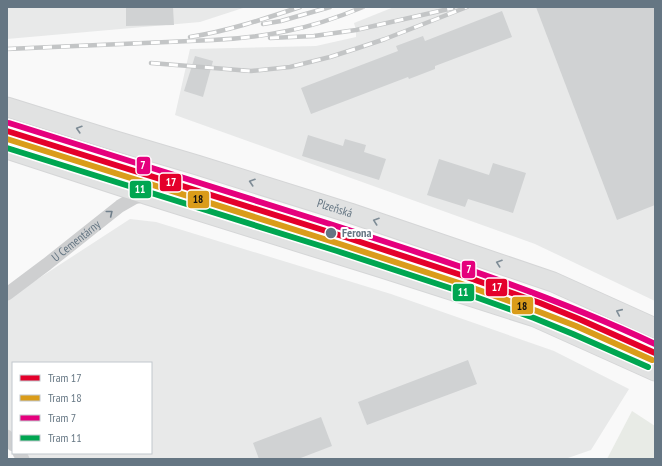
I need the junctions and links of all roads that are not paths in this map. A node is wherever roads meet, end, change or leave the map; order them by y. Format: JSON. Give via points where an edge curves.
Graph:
{"nodes":[{"id":1,"x":7,"y":107,"type":"edge"},
{"id":2,"x":7,"y":149,"type":"edge"},
{"id":3,"x":148,"y":195,"type":"junction"},
{"id":4,"x":7,"y":294,"type":"edge"},
{"id":5,"x":655,"y":328,"type":"edge"},
{"id":6,"x":655,"y":371,"type":"edge"}],
"edges":[{"from":5,"to":1,"type":"main road","name":"Plzeňská","one_way":true,"via":[[531,274],[197,164]]},
{"from":2,"to":3,"type":"main road"},
{"from":4,"to":3,"type":"street","name":"U Cementárny","one_way":true,"via":[[127,201]]},
{"from":3,"to":6,"type":"main road","via":[[535,317]]}]}
